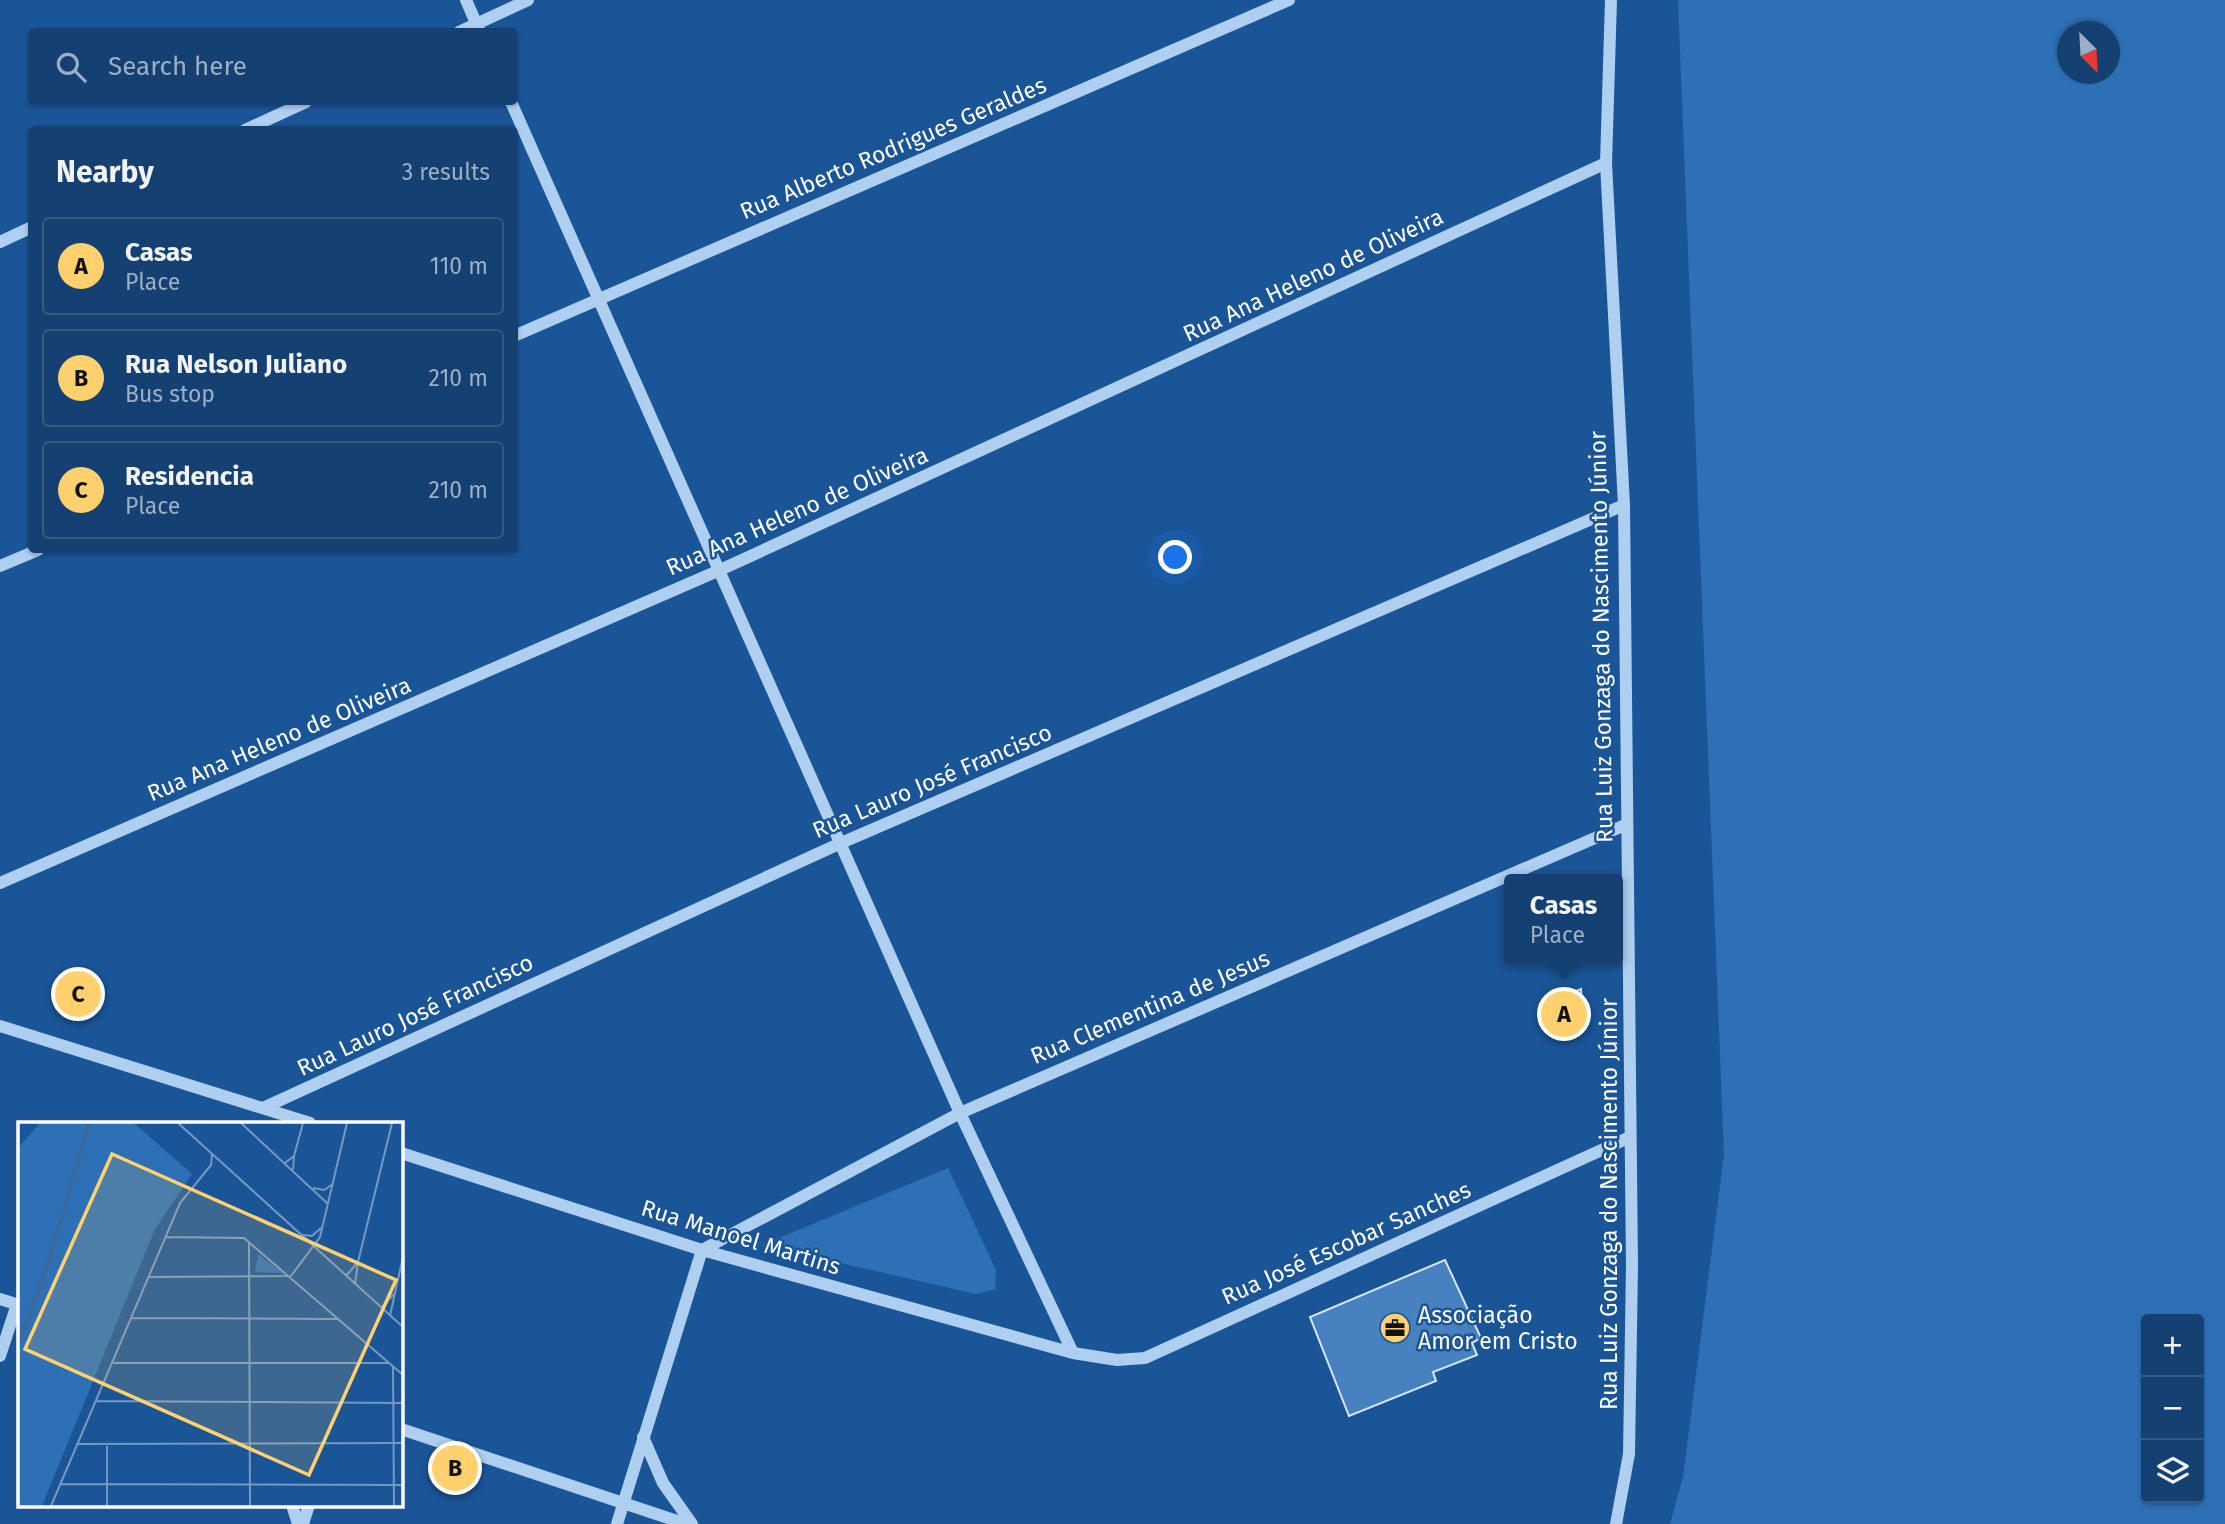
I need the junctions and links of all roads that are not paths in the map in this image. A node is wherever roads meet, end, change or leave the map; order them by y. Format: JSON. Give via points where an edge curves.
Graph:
{"nodes":[{"id":1,"x":466,"y":0,"type":"edge"},
{"id":2,"x":528,"y":0,"type":"edge"},
{"id":3,"x":1289,"y":0,"type":"edge"},
{"id":4,"x":1611,"y":0,"type":"edge"},
{"id":5,"x":478,"y":27,"type":"edge"},
{"id":6,"x":299,"y":105,"type":"edge"},
{"id":7,"x":511,"y":105,"type":"edge"},
{"id":8,"x":254,"y":126,"type":"edge"},
{"id":9,"x":1606,"y":163,"type":"junction"},
{"id":10,"x":28,"y":230,"type":"edge"},
{"id":11,"x":0,"y":242,"type":"edge"},
{"id":12,"x":599,"y":299,"type":"junction"},
{"id":13,"x":518,"y":334,"type":"edge"},
{"id":14,"x":1624,"y":505,"type":"junction"},
{"id":15,"x":31,"y":553,"type":"edge"},
{"id":16,"x":0,"y":566,"type":"edge"},
{"id":17,"x":720,"y":570,"type":"junction"},
{"id":18,"x":1625,"y":825,"type":"junction"},
{"id":19,"x":841,"y":843,"type":"junction"},
{"id":20,"x":1512,"y":874,"type":"edge"},
{"id":21,"x":1504,"y":877,"type":"edge"},
{"id":22,"x":0,"y":883,"type":"edge"},
{"id":23,"x":0,"y":1026,"type":"edge"},
{"id":24,"x":262,"y":1108,"type":"junction"},
{"id":25,"x":960,"y":1113,"type":"junction"},
{"id":26,"x":307,"y":1122,"type":"edge"},
{"id":27,"x":1630,"y":1137,"type":"junction"},
{"id":28,"x":402,"y":1153,"type":"edge"},
{"id":29,"x":702,"y":1250,"type":"junction"},
{"id":30,"x":0,"y":1298,"type":"edge"},
{"id":31,"x":18,"y":1305,"type":"edge"},
{"id":32,"x":1073,"y":1353,"type":"junction"},
{"id":33,"x":0,"y":1356,"type":"edge"},
{"id":34,"x":402,"y":1429,"type":"edge"},
{"id":35,"x":643,"y":1437,"type":"junction"},
{"id":36,"x":623,"y":1503,"type":"junction"},
{"id":37,"x":292,"y":1506,"type":"edge"},
{"id":38,"x":309,"y":1506,"type":"edge"},
{"id":39,"x":300,"y":1524,"type":"edge"},
{"id":40,"x":617,"y":1524,"type":"edge"},
{"id":41,"x":686,"y":1524,"type":"edge"},
{"id":42,"x":692,"y":1524,"type":"edge"},
{"id":43,"x":1616,"y":1524,"type":"edge"}],
"edges":[{"from":1,"to":5,"type":"street"},
{"from":2,"to":5,"type":"street"},
{"from":3,"to":12,"type":"street","name":"Rua Alberto Rodrigues Geraldes"},
{"from":4,"to":9,"type":"street","name":"Rua Luiz Gonzaga do Nascimento Júnior"},
{"from":6,"to":8,"type":"street"},
{"from":7,"to":12,"type":"street"},
{"from":9,"to":14,"type":"street","name":"Rua Luiz Gonzaga do Nascimento Júnior"},
{"from":9,"to":17,"type":"street","name":"Rua Ana Heleno de Oliveira"},
{"from":10,"to":11,"type":"street"},
{"from":12,"to":13,"type":"street","name":"Rua Alberto Rodrigues Geraldes"},
{"from":12,"to":17,"type":"street"},
{"from":14,"to":18,"type":"street","name":"Rua Luiz Gonzaga do Nascimento Júnior"},
{"from":14,"to":19,"type":"street","name":"Rua Lauro José Francisco"},
{"from":15,"to":16,"type":"street"},
{"from":17,"to":19,"type":"street"},
{"from":17,"to":22,"type":"street","name":"Rua Ana Heleno de Oliveira"},
{"from":18,"to":20,"type":"street","name":"Rua Clementina de Jesus"},
{"from":18,"to":27,"type":"street","name":"Rua Luiz Gonzaga do Nascimento Júnior"},
{"from":19,"to":24,"type":"street","name":"Rua Lauro José Francisco"},
{"from":19,"to":25,"type":"street"},
{"from":21,"to":25,"type":"street","name":"Rua Clementina de Jesus"},
{"from":23,"to":24,"type":"street"},
{"from":24,"to":26,"type":"street"},
{"from":25,"to":29,"type":"street","name":"Rua Clementina de Jesus"},
{"from":25,"to":32,"type":"street"},
{"from":27,"to":32,"type":"street","name":"Rua José Escobar Sanches","via":[[1145,1358],[1118,1360]]},
{"from":27,"to":43,"type":"street","name":"Rua Luiz Gonzaga do Nascimento Júnior","via":[[1632,1400],[1629,1454]]},
{"from":28,"to":29,"type":"street","name":"Rua Manoel Martins"},
{"from":29,"to":32,"type":"street","name":"Rua Manoel Martins"},
{"from":29,"to":35,"type":"street"},
{"from":30,"to":31,"type":"street"},
{"from":31,"to":33,"type":"street"},
{"from":34,"to":36,"type":"street"},
{"from":35,"to":36,"type":"street"},
{"from":35,"to":42,"type":"street","via":[[663,1483]]},
{"from":36,"to":40,"type":"street"},
{"from":36,"to":41,"type":"street"},
{"from":37,"to":39,"type":"street"},
{"from":38,"to":39,"type":"street"}]}
